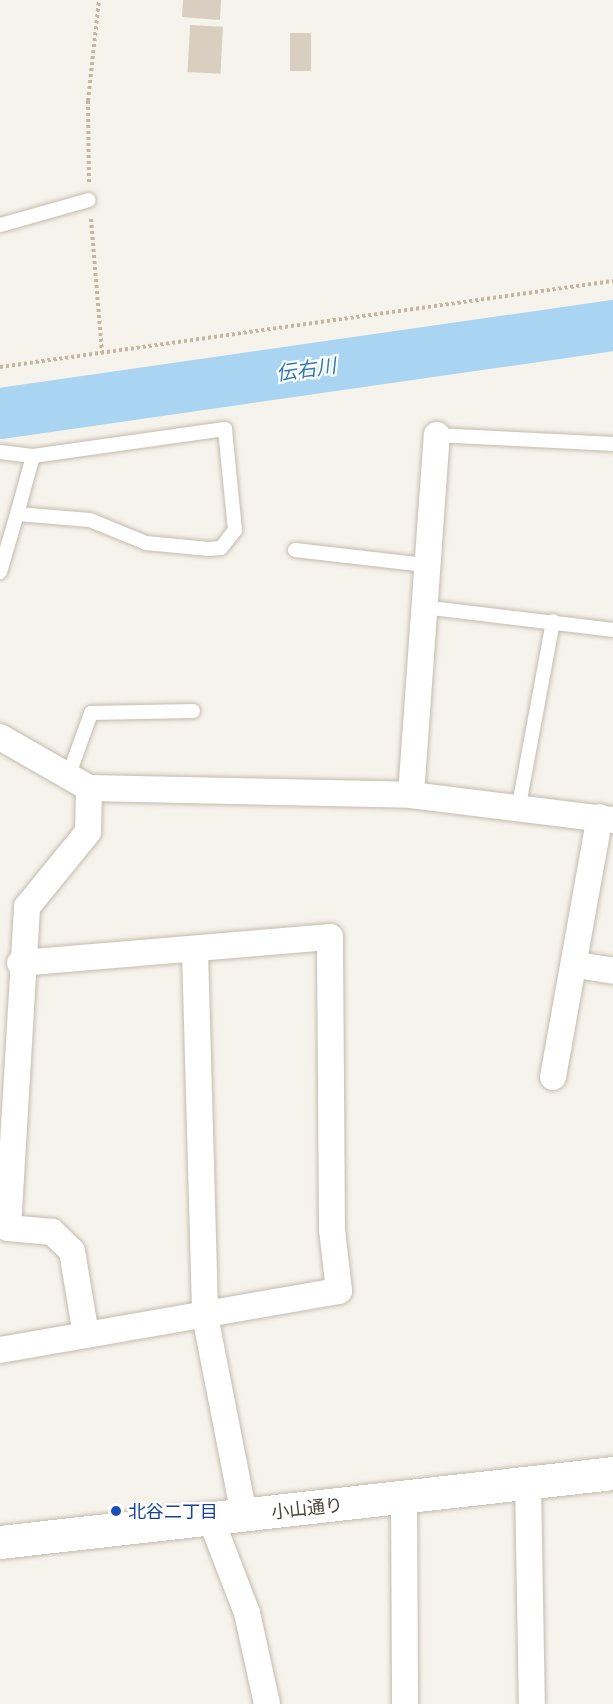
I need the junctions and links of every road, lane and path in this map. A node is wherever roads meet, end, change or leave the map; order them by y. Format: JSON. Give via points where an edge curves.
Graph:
{"nodes":[{"id":1,"x":99,"y":0,"type":"edge"},
{"id":2,"x":89,"y":200,"type":"junction"},
{"id":3,"x":0,"y":225,"type":"edge"},
{"id":4,"x":613,"y":281,"type":"edge"},
{"id":5,"x":102,"y":353,"type":"junction"},
{"id":6,"x":0,"y":368,"type":"edge"},
{"id":7,"x":437,"y":435,"type":"joint"},
{"id":8,"x":613,"y":444,"type":"edge"},
{"id":9,"x":0,"y":452,"type":"edge"},
{"id":10,"x":33,"y":456,"type":"junction"},
{"id":11,"x":17,"y":514,"type":"junction"},
{"id":12,"x":295,"y":550,"type":"dead end"},
{"id":13,"x":425,"y":565,"type":"junction"},
{"id":14,"x":0,"y":572,"type":"edge"},
{"id":15,"x":423,"y":607,"type":"junction"},
{"id":16,"x":553,"y":621,"type":"junction"},
{"id":17,"x":613,"y":630,"type":"edge"},
{"id":18,"x":193,"y":711,"type":"dead end"},
{"id":19,"x":0,"y":737,"type":"edge"},
{"id":20,"x":78,"y":782,"type":"junction"},
{"id":21,"x":411,"y":795,"type":"junction"},
{"id":22,"x":519,"y":805,"type":"junction"},
{"id":23,"x":607,"y":819,"type":"edge"},
{"id":24,"x":195,"y":951,"type":"junction"},
{"id":25,"x":20,"y":963,"type":"junction"},
{"id":26,"x":577,"y":965,"type":"junction"},
{"id":27,"x":613,"y":971,"type":"edge"},
{"id":28,"x":9,"y":1010,"type":"edge"},
{"id":29,"x":554,"y":1077,"type":"dead end"},
{"id":30,"x":205,"y":1316,"type":"junction"},
{"id":31,"x":86,"y":1335,"type":"junction"},
{"id":32,"x":0,"y":1350,"type":"edge"},
{"id":33,"x":613,"y":1473,"type":"edge"},
{"id":34,"x":528,"y":1483,"type":"junction"},
{"id":35,"x":404,"y":1498,"type":"junction"},
{"id":36,"x":244,"y":1514,"type":"junction"},
{"id":37,"x":210,"y":1517,"type":"junction"},
{"id":38,"x":0,"y":1542,"type":"edge"},
{"id":39,"x":267,"y":1704,"type":"edge"},
{"id":40,"x":405,"y":1704,"type":"edge"},
{"id":41,"x":532,"y":1704,"type":"edge"}],
"edges":[{"from":1,"to":2,"type":"path","via":[[88,101]]},
{"from":2,"to":3,"type":"lane"},
{"from":2,"to":5,"type":"path"},
{"from":4,"to":5,"type":"path"},
{"from":5,"to":6,"type":"path"},
{"from":7,"to":8,"type":"lane"},
{"from":7,"to":13,"type":"street"},
{"from":9,"to":10,"type":"lane"},
{"from":10,"to":11,"type":"lane"},
{"from":10,"to":11,"type":"lane","via":[[225,429],[235,530],[221,548],[209,549],[146,543],[90,520]]},
{"from":11,"to":14,"type":"lane"},
{"from":12,"to":13,"type":"lane"},
{"from":13,"to":15,"type":"street"},
{"from":15,"to":16,"type":"lane"},
{"from":15,"to":21,"type":"street"},
{"from":16,"to":17,"type":"lane"},
{"from":16,"to":22,"type":"lane"},
{"from":18,"to":20,"type":"lane","via":[[91,714]]},
{"from":19,"to":20,"type":"street"},
{"from":20,"to":21,"type":"street"},
{"from":20,"to":25,"type":"street","via":[[88,832],[27,907]]},
{"from":21,"to":22,"type":"street"},
{"from":22,"to":23,"type":"street"},
{"from":23,"to":26,"type":"street"},
{"from":24,"to":25,"type":"street"},
{"from":24,"to":30,"type":"street"},
{"from":24,"to":30,"type":"street","via":[[330,937],[332,1230],[339,1291]]},
{"from":25,"to":28,"type":"street"},
{"from":26,"to":27,"type":"street"},
{"from":26,"to":29,"type":"street"},
{"from":28,"to":31,"type":"street","via":[[8,1228],[52,1232],[72,1251]]},
{"from":30,"to":31,"type":"street"},
{"from":30,"to":36,"type":"street"},
{"from":31,"to":32,"type":"street"},
{"from":33,"to":34,"type":"street","name":"小山通り"},
{"from":34,"to":35,"type":"street","name":"小山通り"},
{"from":34,"to":41,"type":"street"},
{"from":35,"to":36,"type":"street","name":"小山通り"},
{"from":35,"to":40,"type":"street"},
{"from":36,"to":37,"type":"street","name":"小山通り"},
{"from":37,"to":38,"type":"street","name":"小山通り"},
{"from":37,"to":39,"type":"street","via":[[247,1613]]}]}
